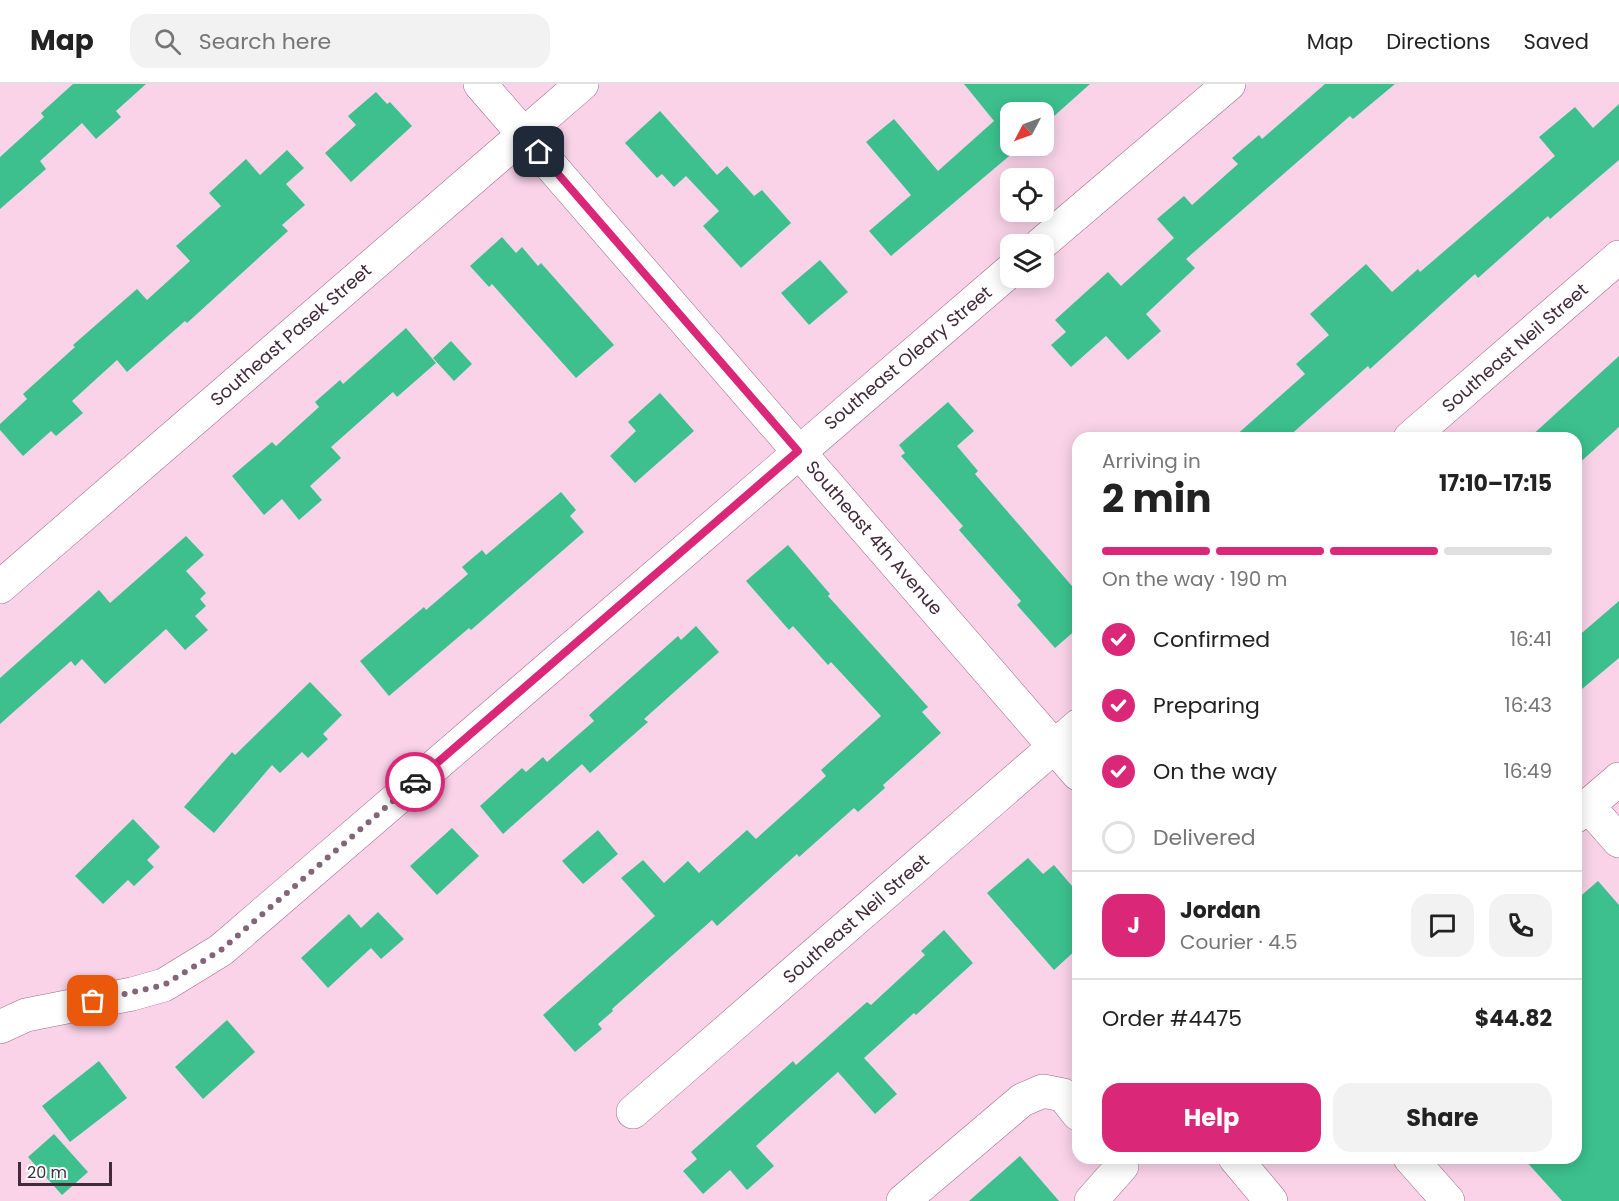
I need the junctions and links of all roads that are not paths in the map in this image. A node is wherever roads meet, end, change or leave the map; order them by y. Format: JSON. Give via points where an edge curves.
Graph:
{"nodes":[{"id":1,"x":480,"y":84,"type":"edge"},
{"id":2,"x":582,"y":84,"type":"edge"},
{"id":3,"x":1229,"y":84,"type":"edge"},
{"id":4,"x":523,"y":134,"type":"junction"},
{"id":5,"x":1053,"y":234,"type":"edge"},
{"id":6,"x":1619,"y":257,"type":"edge"},
{"id":7,"x":1000,"y":279,"type":"edge"},
{"id":8,"x":1417,"y":432,"type":"edge"},
{"id":9,"x":798,"y":451,"type":"junction"},
{"id":10,"x":0,"y":587,"type":"edge"},
{"id":11,"x":1066,"y":736,"type":"edge"},
{"id":12,"x":1072,"y":755,"type":"edge"},
{"id":13,"x":1619,"y":779,"type":"edge"},
{"id":14,"x":1582,"y":811,"type":"edge"},
{"id":15,"x":1619,"y":841,"type":"edge"},
{"id":16,"x":0,"y":1027,"type":"edge"},
{"id":17,"x":1072,"y":1106,"type":"edge"},
{"id":18,"x":633,"y":1112,"type":"dead end"},
{"id":19,"x":1121,"y":1164,"type":"edge"},
{"id":20,"x":1240,"y":1164,"type":"edge"},
{"id":21,"x":1415,"y":1164,"type":"edge"},
{"id":22,"x":903,"y":1201,"type":"edge"},
{"id":23,"x":1091,"y":1201,"type":"edge"},
{"id":24,"x":1271,"y":1201,"type":"edge"},
{"id":25,"x":1448,"y":1201,"type":"edge"}],
"edges":[{"from":1,"to":4,"type":"street","name":"Southeast 4th Avenue"},
{"from":2,"to":4,"type":"street","name":"Southeast Pasek Street"},
{"from":3,"to":5,"type":"street"},
{"from":4,"to":9,"type":"street","name":"Southeast 4th Avenue"},
{"from":4,"to":10,"type":"street","name":"Southeast Pasek Street"},
{"from":6,"to":8,"type":"street","name":"Southeast Neil Street"},
{"from":7,"to":9,"type":"street","name":"Southeast Oleary Street"},
{"from":9,"to":11,"type":"street","name":"Southeast 4th Avenue"},
{"from":9,"to":16,"type":"street","name":"Southeast Oleary Street","via":[[221,950],[164,985],[26,1014]]},
{"from":11,"to":12,"type":"street","name":"Southeast 4th Avenue"},
{"from":11,"to":18,"type":"street","name":"Southeast Neil Street"},
{"from":13,"to":14,"type":"street"},
{"from":14,"to":15,"type":"street"},
{"from":17,"to":22,"type":"street","via":[[1063,1095],[1043,1091],[1022,1100]]},
{"from":19,"to":23,"type":"street"},
{"from":20,"to":24,"type":"street"},
{"from":21,"to":25,"type":"street"}]}
